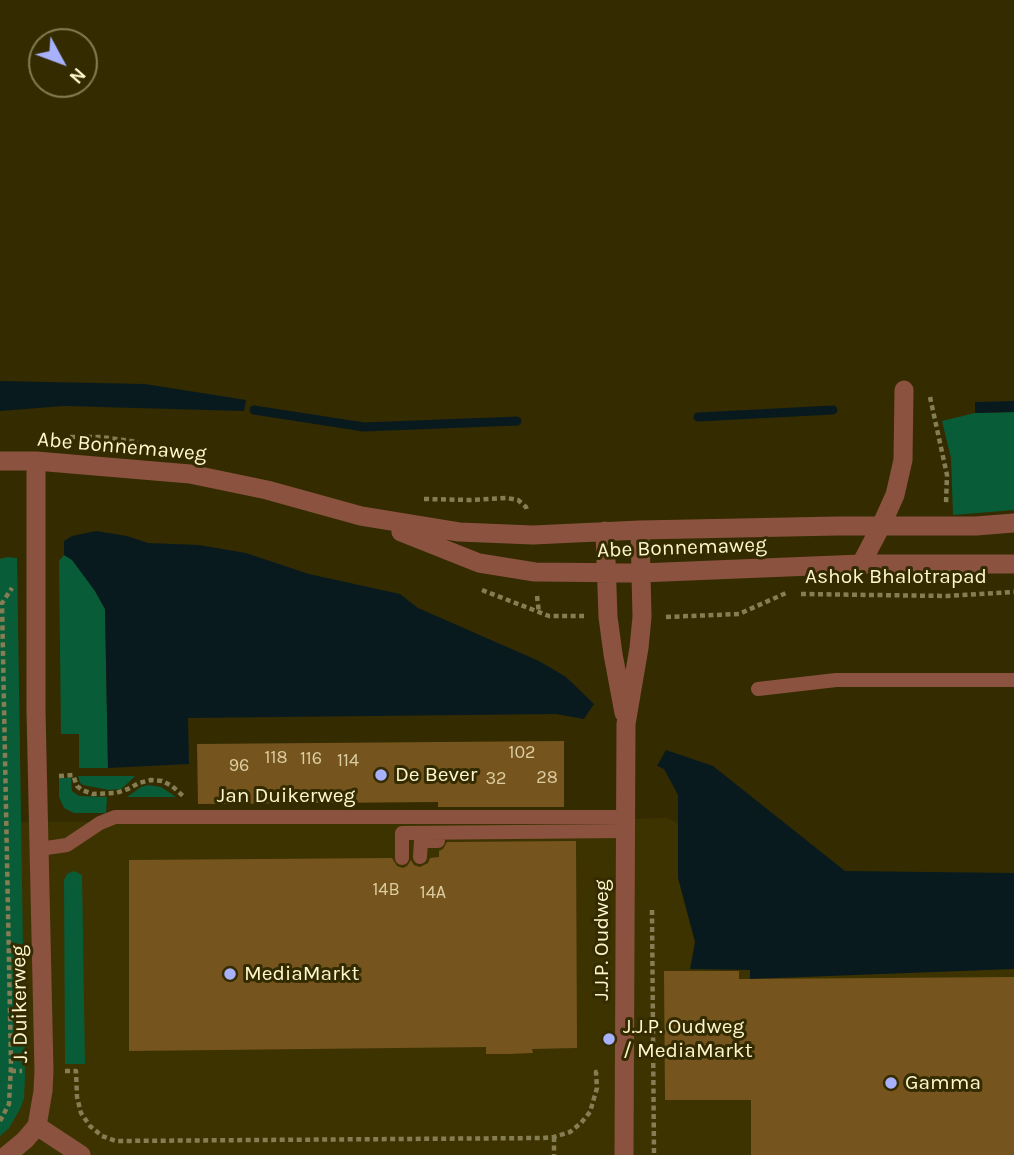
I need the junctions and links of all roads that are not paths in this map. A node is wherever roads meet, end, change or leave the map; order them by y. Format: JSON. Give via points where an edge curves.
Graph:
{"nodes":[{"id":1,"x":904,"y":390,"type":"dead end"},
{"id":2,"x":0,"y":461,"type":"edge"},
{"id":3,"x":36,"y":461,"type":"junction"},
{"id":4,"x":361,"y":516,"type":"junction"},
{"id":5,"x":1014,"y":523,"type":"edge"},
{"id":6,"x":881,"y":526,"type":"junction"},
{"id":7,"x":640,"y":530,"type":"junction"},
{"id":8,"x":605,"y":531,"type":"junction"},
{"id":9,"x":1014,"y":564,"type":"edge"},
{"id":10,"x":860,"y":565,"type":"junction"},
{"id":11,"x":606,"y":573,"type":"junction"},
{"id":12,"x":640,"y":573,"type":"junction"},
{"id":13,"x":1014,"y":680,"type":"edge"},
{"id":14,"x":758,"y":689,"type":"dead end"},
{"id":15,"x":626,"y":724,"type":"junction"},
{"id":16,"x":625,"y":830,"type":"junction"},
{"id":17,"x":39,"y":849,"type":"junction"},
{"id":18,"x":402,"y":858,"type":"dead end"},
{"id":19,"x":420,"y":858,"type":"dead end"},
{"id":20,"x":37,"y":1126,"type":"junction"},
{"id":21,"x":6,"y":1155,"type":"edge"},
{"id":22,"x":81,"y":1155,"type":"edge"},
{"id":23,"x":624,"y":1155,"type":"edge"}],
"edges":[{"from":1,"to":6,"type":"street","via":[[902,460],[895,495]]},
{"from":2,"to":3,"type":"street","name":"Abe Bonnemaweg"},
{"from":3,"to":4,"type":"street","name":"Abe Bonnemaweg","via":[[190,474]]},
{"from":3,"to":17,"type":"street","name":"J. Duikerweg"},
{"from":4,"to":8,"type":"street","name":"Abe Bonnemaweg","via":[[459,532],[533,535]]},
{"from":4,"to":11,"type":"street","name":"Abe Bonnemaweg","via":[[479,563],[535,572]]},
{"from":5,"to":6,"type":"street","name":"Abe Bonnemaweg"},
{"from":6,"to":7,"type":"street","name":"Abe Bonnemaweg"},
{"from":6,"to":10,"type":"street"},
{"from":7,"to":8,"type":"street","name":"Abe Bonnemaweg"},
{"from":7,"to":12,"type":"street","name":"J.J.P. Oudweg"},
{"from":8,"to":11,"type":"street","name":"J.J.P. Oudweg"},
{"from":9,"to":10,"type":"street","name":"Abe Bonnemaweg"},
{"from":10,"to":12,"type":"street","name":"Abe Bonnemaweg"},
{"from":11,"to":12,"type":"street","name":"Abe Bonnemaweg"},
{"from":11,"to":15,"type":"street","name":"J.J.P. Oudweg","via":[[610,635]]},
{"from":12,"to":15,"type":"street","name":"J.J.P. Oudweg","via":[[640,640]]},
{"from":13,"to":14,"type":"lane","via":[[836,680]]},
{"from":15,"to":16,"type":"street","name":"J.J.P. Oudweg"},
{"from":16,"to":17,"type":"lane","name":"Jan Duikerweg","via":[[115,817],[67,845]]},
{"from":16,"to":18,"type":"lane","via":[[402,833]]},
{"from":16,"to":19,"type":"lane","via":[[421,841]]},
{"from":16,"to":23,"type":"street","name":"J.J.P. Oudweg"},
{"from":17,"to":20,"type":"street","name":"J. Duikerweg","via":[[44,1071]]},
{"from":20,"to":21,"type":"street"},
{"from":20,"to":22,"type":"street"}]}
